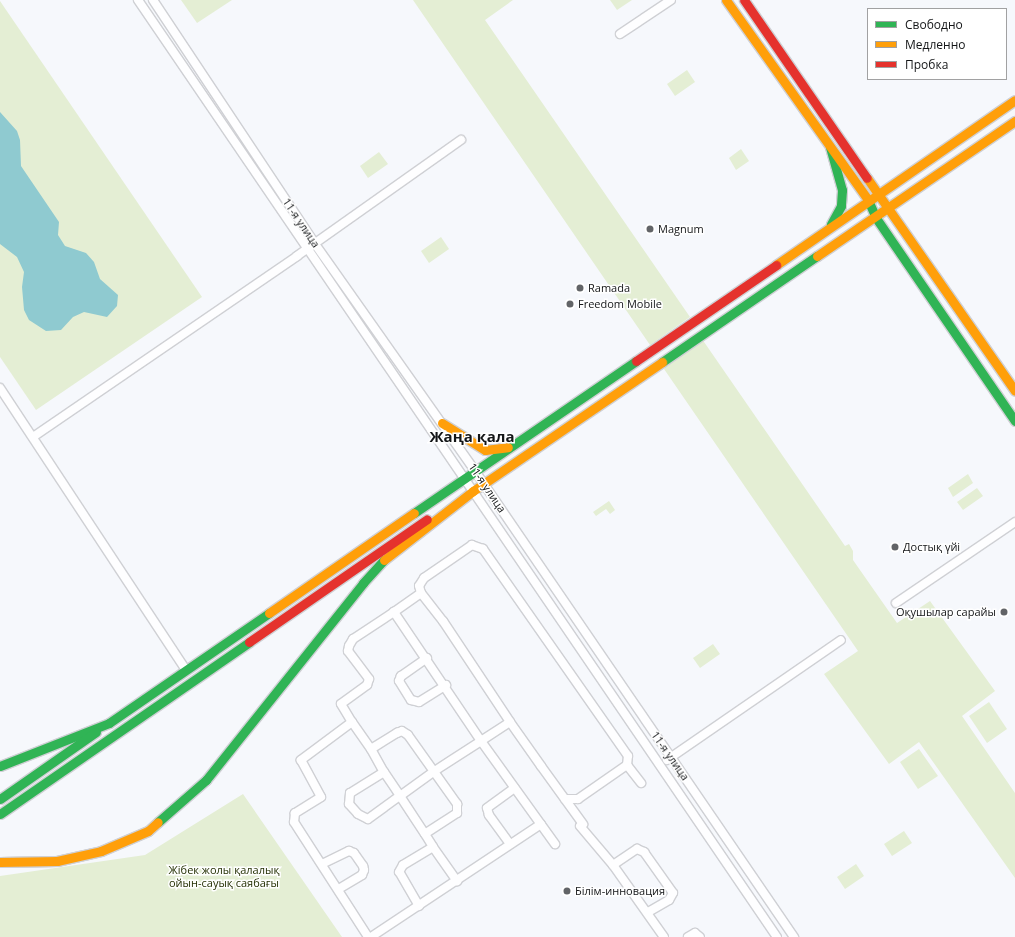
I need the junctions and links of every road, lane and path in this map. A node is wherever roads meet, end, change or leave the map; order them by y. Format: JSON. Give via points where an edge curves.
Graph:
{"nodes":[{"id":1,"x":138,"y":0,"type":"edge"},
{"id":2,"x":153,"y":0,"type":"edge"},
{"id":3,"x":671,"y":0,"type":"edge"},
{"id":4,"x":726,"y":0,"type":"edge"},
{"id":5,"x":744,"y":0,"type":"edge"},
{"id":6,"x":620,"y":34,"type":"dead end"},
{"id":7,"x":1015,"y":100,"type":"edge"},
{"id":8,"x":1015,"y":121,"type":"edge"},
{"id":9,"x":461,"y":140,"type":"dead end"},
{"id":10,"x":830,"y":147,"type":"junction"},
{"id":11,"x":880,"y":193,"type":"junction"},
{"id":12,"x":869,"y":201,"type":"junction"},
{"id":13,"x":890,"y":208,"type":"junction"},
{"id":14,"x":876,"y":218,"type":"junction"},
{"id":15,"x":826,"y":231,"type":"junction"},
{"id":16,"x":315,"y":244,"type":"junction"},
{"id":17,"x":307,"y":249,"type":"junction"},
{"id":18,"x":0,"y":388,"type":"edge"},
{"id":19,"x":1015,"y":391,"type":"edge"},
{"id":20,"x":1015,"y":421,"type":"edge"},
{"id":21,"x":442,"y":423,"type":"junction"},
{"id":22,"x":33,"y":437,"type":"junction"},
{"id":23,"x":512,"y":446,"type":"junction"},
{"id":24,"x":475,"y":471,"type":"junction"},
{"id":25,"x":463,"y":479,"type":"junction"},
{"id":26,"x":484,"y":485,"type":"junction"},
{"id":27,"x":473,"y":491,"type":"junction"},
{"id":28,"x":465,"y":497,"type":"junction"},
{"id":29,"x":1015,"y":522,"type":"edge"},
{"id":30,"x":421,"y":592,"type":"junction"},
{"id":31,"x":896,"y":603,"type":"dead end"},
{"id":32,"x":394,"y":612,"type":"junction"},
{"id":33,"x":841,"y":640,"type":"dead end"},
{"id":34,"x":427,"y":658,"type":"junction"},
{"id":35,"x":186,"y":670,"type":"junction"},
{"id":36,"x":446,"y":685,"type":"junction"},
{"id":37,"x":352,"y":722,"type":"junction"},
{"id":38,"x":510,"y":722,"type":"junction"},
{"id":39,"x":109,"y":723,"type":"junction"},
{"id":40,"x":481,"y":741,"type":"junction"},
{"id":41,"x":371,"y":749,"type":"junction"},
{"id":42,"x":671,"y":758,"type":"junction"},
{"id":43,"x":661,"y":764,"type":"junction"},
{"id":44,"x":627,"y":765,"type":"junction"},
{"id":45,"x":0,"y":766,"type":"edge"},
{"id":46,"x":384,"y":772,"type":"junction"},
{"id":47,"x":433,"y":772,"type":"junction"},
{"id":48,"x":641,"y":783,"type":"dead end"},
{"id":49,"x":515,"y":788,"type":"junction"},
{"id":50,"x":400,"y":796,"type":"junction"},
{"id":51,"x":0,"y":799,"type":"edge"},
{"id":52,"x":565,"y":799,"type":"junction"},
{"id":53,"x":0,"y":814,"type":"edge"},
{"id":54,"x":541,"y":824,"type":"junction"},
{"id":55,"x":425,"y":834,"type":"junction"},
{"id":56,"x":510,"y":844,"type":"junction"},
{"id":57,"x":555,"y":844,"type":"dead end"},
{"id":58,"x":433,"y":847,"type":"junction"},
{"id":59,"x":0,"y":862,"type":"edge"},
{"id":60,"x":322,"y":864,"type":"junction"},
{"id":61,"x":613,"y":865,"type":"junction"},
{"id":62,"x":457,"y":881,"type":"junction"},
{"id":63,"x":339,"y":889,"type":"junction"},
{"id":64,"x":419,"y":906,"type":"junction"},
{"id":65,"x":648,"y":912,"type":"junction"},
{"id":66,"x":368,"y":937,"type":"edge"},
{"id":67,"x":371,"y":937,"type":"edge"},
{"id":68,"x":664,"y":937,"type":"edge"},
{"id":69,"x":688,"y":937,"type":"edge"},
{"id":70,"x":700,"y":937,"type":"edge"},
{"id":71,"x":777,"y":937,"type":"edge"},
{"id":72,"x":794,"y":937,"type":"edge"}],
"edges":[{"from":1,"to":17,"type":"street","name":"11-я улица"},
{"from":2,"to":16,"type":"street","name":"11-я улица"},
{"from":3,"to":6,"type":"street"},
{"from":4,"to":10,"type":"main road"},
{"from":5,"to":11,"type":"main road"},
{"from":7,"to":11,"type":"main road"},
{"from":8,"to":13,"type":"main road"},
{"from":9,"to":16,"type":"street"},
{"from":10,"to":12,"type":"main road"},
{"from":10,"to":15,"type":"main road","via":[[842,190],[842,206]]},
{"from":11,"to":12,"type":"main road"},
{"from":11,"to":13,"type":"main road"},
{"from":12,"to":14,"type":"main road"},
{"from":12,"to":15,"type":"main road"},
{"from":13,"to":14,"type":"main road"},
{"from":13,"to":19,"type":"main road"},
{"from":14,"to":20,"type":"main road"},
{"from":14,"to":26,"type":"main road"},
{"from":15,"to":23,"type":"main road"},
{"from":16,"to":17,"type":"street"},
{"from":16,"to":21,"type":"street","name":"11-я улица"},
{"from":17,"to":22,"type":"street"},
{"from":17,"to":25,"type":"street","name":"11-я улица"},
{"from":18,"to":22,"type":"street"},
{"from":21,"to":23,"type":"main road","via":[[484,450]]},
{"from":21,"to":24,"type":"street","name":"11-я улица"},
{"from":22,"to":35,"type":"street"},
{"from":23,"to":24,"type":"main road"},
{"from":24,"to":25,"type":"main road"},
{"from":24,"to":26,"type":"street","name":"11-я улица"},
{"from":25,"to":27,"type":"street","name":"11-я улица"},
{"from":25,"to":35,"type":"main road"},
{"from":26,"to":27,"type":"main road"},
{"from":26,"to":42,"type":"street","name":"11-я улица"},
{"from":27,"to":28,"type":"main road"},
{"from":27,"to":43,"type":"street","name":"11-я улица"},
{"from":28,"to":53,"type":"main road","via":[[420,524]]},
{"from":28,"to":59,"type":"main road","via":[[387,557],[363,583],[206,780],[160,822],[148,831],[101,851],[56,861]]},
{"from":29,"to":31,"type":"street"},
{"from":30,"to":32,"type":"street"},
{"from":30,"to":38,"type":"street"},
{"from":30,"to":44,"type":"street","via":[[419,586],[424,578],[472,545],[483,549],[628,756]]},
{"from":32,"to":34,"type":"street"},
{"from":32,"to":37,"type":"street","via":[[353,639],[348,646],[348,651],[369,679],[367,685],[341,704]]},
{"from":33,"to":42,"type":"street"},
{"from":34,"to":36,"type":"street"},
{"from":34,"to":36,"type":"street","via":[[401,676],[399,681],[411,700],[419,702]]},
{"from":35,"to":39,"type":"main road"},
{"from":36,"to":40,"type":"street"},
{"from":37,"to":41,"type":"street"},
{"from":37,"to":60,"type":"street","via":[[301,760],[321,798],[295,813],[294,822]]},
{"from":38,"to":40,"type":"street"},
{"from":38,"to":52,"type":"street"},
{"from":39,"to":45,"type":"main road"},
{"from":39,"to":51,"type":"main road"},
{"from":40,"to":47,"type":"street"},
{"from":40,"to":49,"type":"street"},
{"from":41,"to":46,"type":"street"},
{"from":41,"to":47,"type":"street","via":[[402,731],[408,735]]},
{"from":42,"to":43,"type":"street"},
{"from":42,"to":72,"type":"street","name":"11-я улица"},
{"from":43,"to":71,"type":"street","name":"11-я улица"},
{"from":44,"to":48,"type":"street"},
{"from":44,"to":52,"type":"street","via":[[578,799]]},
{"from":46,"to":50,"type":"street"},
{"from":46,"to":50,"type":"street","via":[[350,794],[349,804],[358,814],[368,819]]},
{"from":47,"to":50,"type":"street"},
{"from":47,"to":55,"type":"street","via":[[459,809],[457,813]]},
{"from":49,"to":54,"type":"street"},
{"from":49,"to":56,"type":"street","via":[[487,808],[489,815]]},
{"from":50,"to":55,"type":"street"},
{"from":52,"to":61,"type":"street","via":[[581,825]]},
{"from":54,"to":56,"type":"street"},
{"from":54,"to":57,"type":"street"},
{"from":55,"to":58,"type":"street"},
{"from":56,"to":62,"type":"street"},
{"from":58,"to":62,"type":"street"},
{"from":58,"to":64,"type":"street","via":[[403,865],[399,872]]},
{"from":60,"to":63,"type":"street"},
{"from":60,"to":63,"type":"street","via":[[349,851],[354,853],[363,866],[362,874]]},
{"from":61,"to":65,"type":"street"},
{"from":61,"to":65,"type":"street","via":[[637,848],[648,858],[672,892],[669,900]]},
{"from":62,"to":64,"type":"street"},
{"from":63,"to":66,"type":"street"},
{"from":64,"to":67,"type":"street"},
{"from":65,"to":68,"type":"street"},
{"from":69,"to":70,"type":"street","via":[[695,933]]}]}
